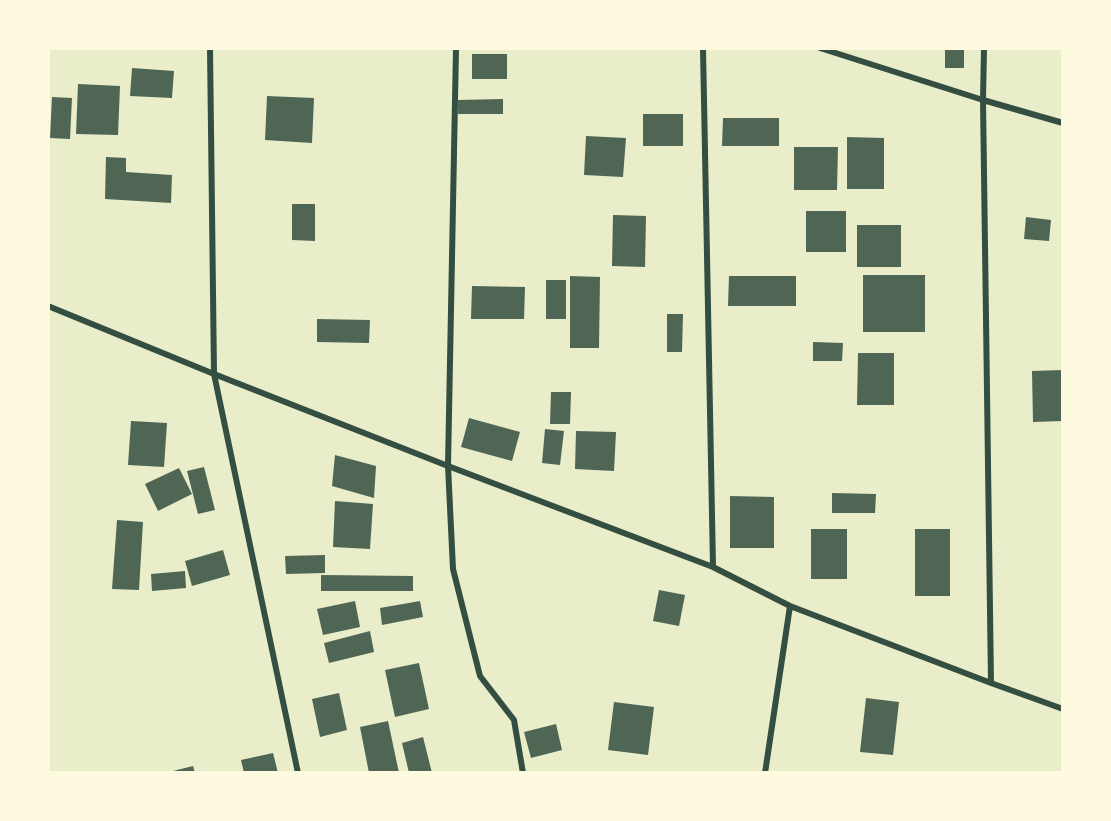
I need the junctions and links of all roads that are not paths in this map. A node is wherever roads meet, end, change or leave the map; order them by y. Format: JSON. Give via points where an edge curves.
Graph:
{"nodes":[{"id":1,"x":210,"y":48,"type":"edge"},
{"id":2,"x":456,"y":48,"type":"edge"},
{"id":3,"x":703,"y":48,"type":"edge"},
{"id":4,"x":820,"y":48,"type":"edge"},
{"id":5,"x":984,"y":48,"type":"edge"},
{"id":6,"x":983,"y":100,"type":"junction"},
{"id":7,"x":1063,"y":123,"type":"edge"},
{"id":8,"x":48,"y":306,"type":"edge"},
{"id":9,"x":214,"y":374,"type":"junction"},
{"id":10,"x":448,"y":466,"type":"junction"},
{"id":11,"x":713,"y":567,"type":"junction"},
{"id":12,"x":790,"y":606,"type":"junction"},
{"id":13,"x":991,"y":683,"type":"junction"},
{"id":14,"x":1063,"y":709,"type":"edge"},
{"id":15,"x":298,"y":773,"type":"edge"},
{"id":16,"x":523,"y":773,"type":"edge"},
{"id":17,"x":765,"y":773,"type":"edge"}],
"edges":[{"from":1,"to":9,"type":"street"},
{"from":2,"to":10,"type":"street"},
{"from":3,"to":11,"type":"street"},
{"from":4,"to":6,"type":"street"},
{"from":5,"to":6,"type":"street"},
{"from":6,"to":7,"type":"street"},
{"from":6,"to":13,"type":"street"},
{"from":8,"to":9,"type":"street"},
{"from":9,"to":10,"type":"street"},
{"from":9,"to":15,"type":"street"},
{"from":10,"to":11,"type":"street"},
{"from":10,"to":16,"type":"street","via":[[453,569],[480,676],[514,720]]},
{"from":11,"to":12,"type":"street"},
{"from":12,"to":13,"type":"street"},
{"from":12,"to":17,"type":"street"},
{"from":13,"to":14,"type":"street"}]}
